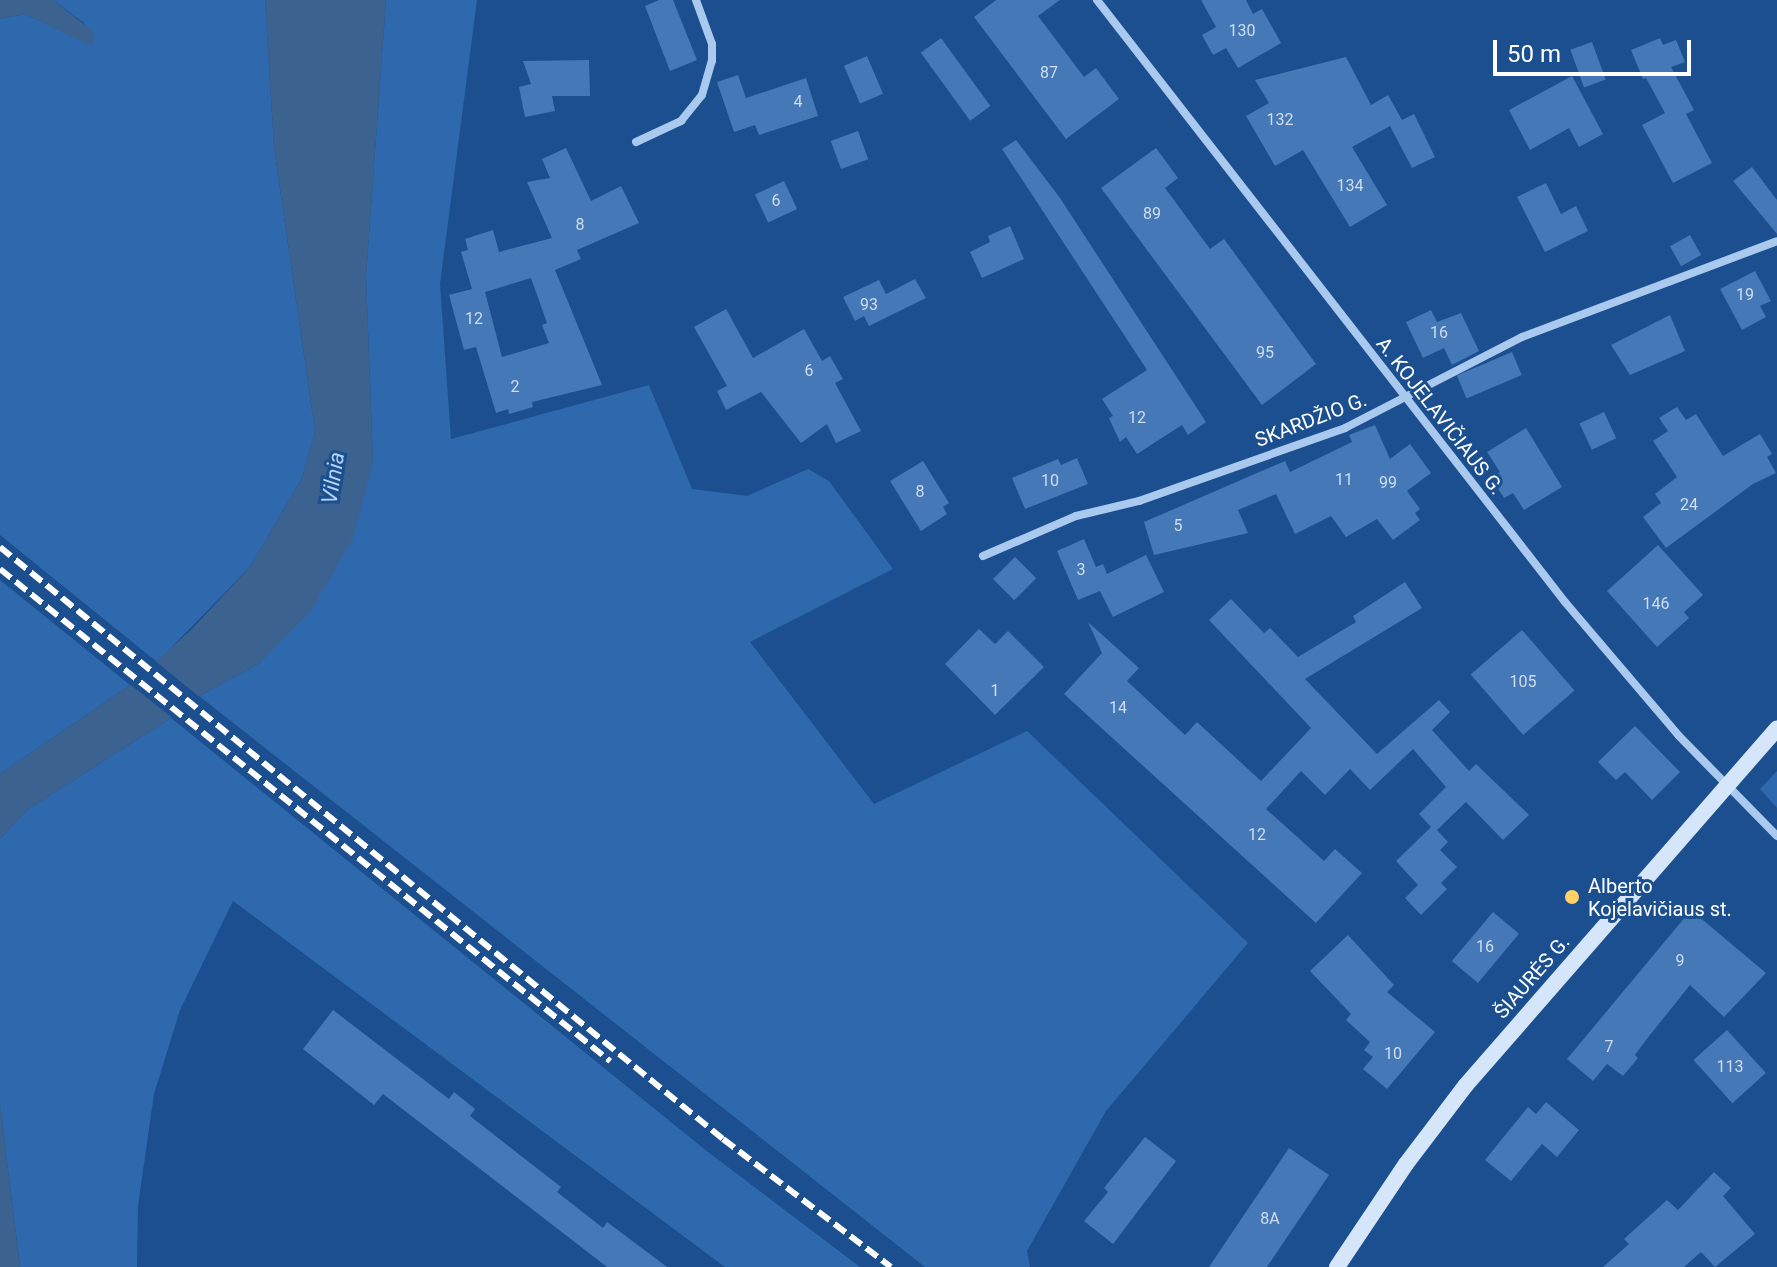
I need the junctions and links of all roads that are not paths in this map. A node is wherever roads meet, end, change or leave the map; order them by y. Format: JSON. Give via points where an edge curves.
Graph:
{"nodes":[{"id":1,"x":696,"y":0,"type":"edge"},
{"id":2,"x":1097,"y":0,"type":"edge"},
{"id":3,"x":636,"y":142,"type":"dead end"},
{"id":4,"x":1777,"y":241,"type":"edge"},
{"id":5,"x":1406,"y":398,"type":"junction"},
{"id":6,"x":983,"y":556,"type":"dead end"},
{"id":7,"x":1777,"y":729,"type":"edge"},
{"id":8,"x":1728,"y":785,"type":"junction"},
{"id":9,"x":1777,"y":836,"type":"edge"},
{"id":10,"x":1337,"y":1267,"type":"edge"}],
"edges":[{"from":1,"to":3,"type":"street","via":[[712,44],[702,95],[681,121]]},
{"from":2,"to":5,"type":"street","name":"A. KOJELAVIČIAUS G."},
{"from":4,"to":5,"type":"street","name":"SKARDŽIO G.","via":[[1522,337]]},
{"from":5,"to":6,"type":"street","name":"SKARDŽIO G.","via":[[1345,428],[1139,501],[1076,516]]},
{"from":5,"to":8,"type":"street","name":"A. KOJELAVIČIAUS G.","via":[[1615,663]]},
{"from":7,"to":8,"type":"main road","name":"ŠIAURĖS G."},
{"from":8,"to":9,"type":"street","name":"A. KOJELAVIČIAUS G."},
{"from":8,"to":10,"type":"main road","name":"ŠIAURĖS G.","via":[[1466,1085]]}]}
